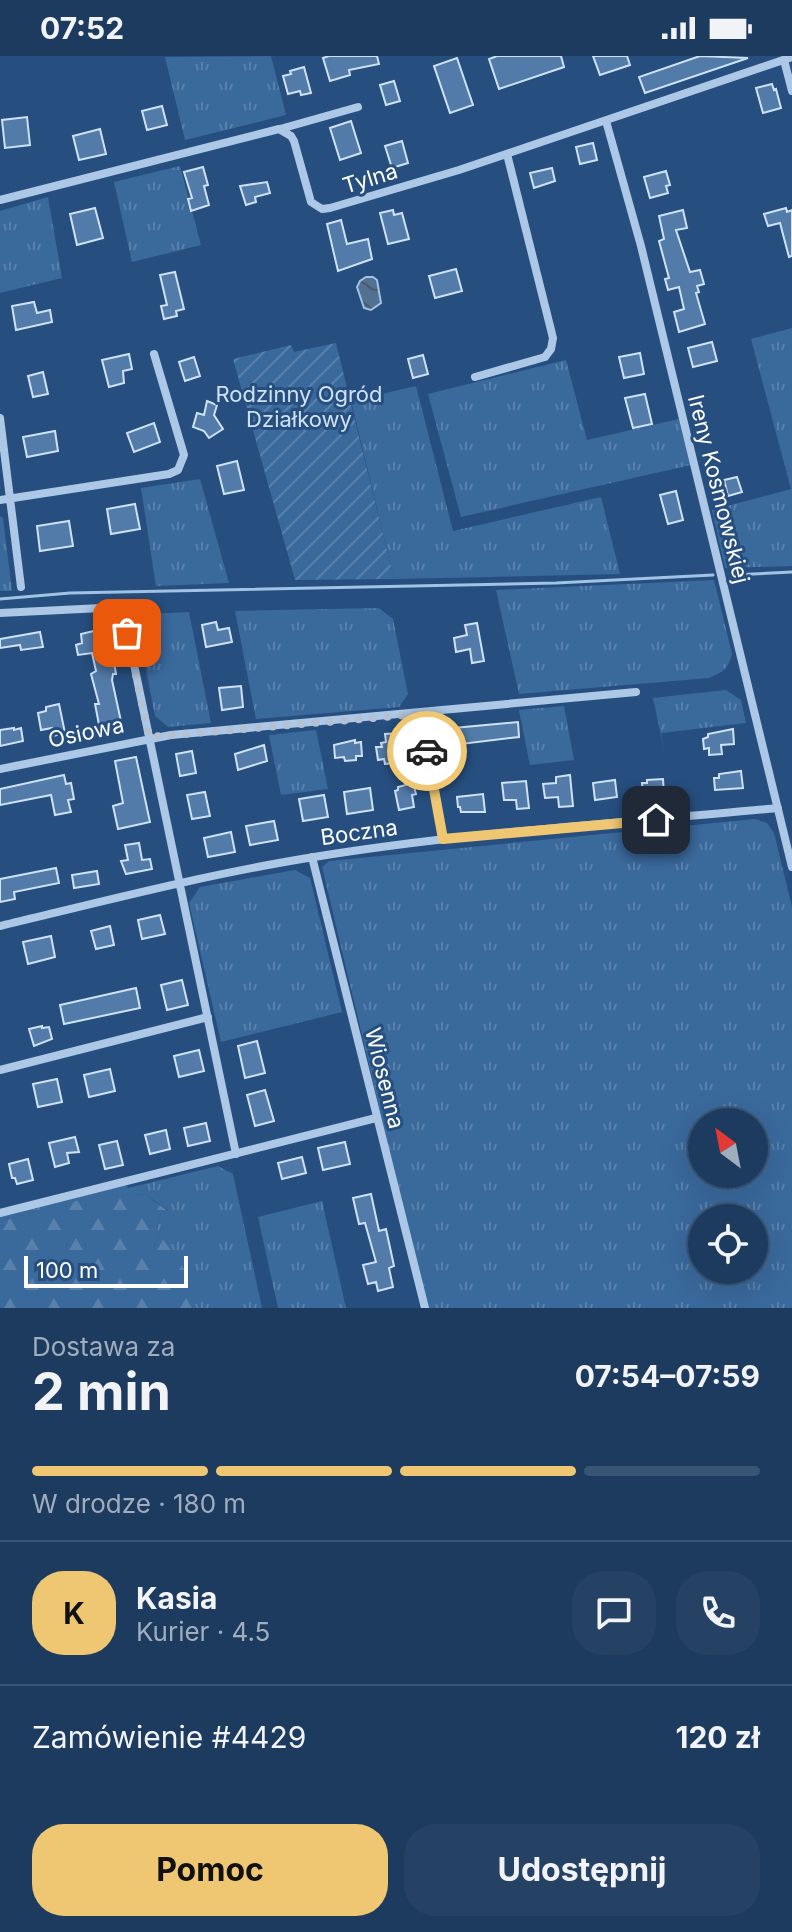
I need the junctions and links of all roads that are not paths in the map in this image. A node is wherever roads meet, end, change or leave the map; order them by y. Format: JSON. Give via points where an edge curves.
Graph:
{"nodes":[{"id":1,"x":788,"y":59,"type":"edge"},
{"id":2,"x":792,"y":91,"type":"edge"},
{"id":3,"x":358,"y":107,"type":"dead end"},
{"id":4,"x":606,"y":121,"type":"junction"},
{"id":5,"x":279,"y":129,"type":"junction"},
{"id":6,"x":507,"y":154,"type":"junction"},
{"id":7,"x":0,"y":200,"type":"edge"},
{"id":8,"x":154,"y":354,"type":"dead end"},
{"id":9,"x":475,"y":377,"type":"dead end"},
{"id":10,"x":0,"y":418,"type":"edge"},
{"id":11,"x":5,"y":500,"type":"edge"},
{"id":12,"x":21,"y":587,"type":"dead end"},
{"id":13,"x":0,"y":613,"type":"edge"},
{"id":14,"x":636,"y":692,"type":"dead end"},
{"id":15,"x":420,"y":714,"type":"junction"},
{"id":16,"x":149,"y":737,"type":"junction"},
{"id":17,"x":0,"y":769,"type":"edge"},
{"id":18,"x":778,"y":808,"type":"junction"},
{"id":19,"x":443,"y":839,"type":"junction"},
{"id":20,"x":312,"y":857,"type":"junction"},
{"id":21,"x":792,"y":867,"type":"edge"},
{"id":22,"x":179,"y":884,"type":"junction"},
{"id":23,"x":0,"y":926,"type":"edge"},
{"id":24,"x":208,"y":1017,"type":"junction"},
{"id":25,"x":0,"y":1070,"type":"edge"},
{"id":26,"x":376,"y":1118,"type":"junction"},
{"id":27,"x":236,"y":1154,"type":"junction"},
{"id":28,"x":0,"y":1213,"type":"edge"},
{"id":29,"x":425,"y":1308,"type":"edge"}],
"edges":[{"from":1,"to":2,"type":"street"},
{"from":1,"to":4,"type":"street","name":"Tylna"},
{"from":3,"to":5,"type":"street"},
{"from":4,"to":6,"type":"street","name":"Tylna"},
{"from":4,"to":18,"type":"street","name":"Ireny Kosmowskiej"},
{"from":5,"to":6,"type":"street","name":"Tylna","via":[[291,136],[309,198],[322,209]]},
{"from":5,"to":7,"type":"street"},
{"from":6,"to":9,"type":"street","via":[[553,338],[545,357]]},
{"from":8,"to":11,"type":"street","via":[[184,455],[180,467],[169,474]]},
{"from":10,"to":11,"type":"street"},
{"from":11,"to":12,"type":"street"},
{"from":13,"to":16,"type":"street","via":[[122,607]]},
{"from":14,"to":15,"type":"street","name":"Osiowa"},
{"from":15,"to":16,"type":"street","name":"Osiowa"},
{"from":15,"to":19,"type":"street"},
{"from":16,"to":17,"type":"street","name":"Osiowa"},
{"from":16,"to":22,"type":"street"},
{"from":18,"to":19,"type":"street","name":"Boczna"},
{"from":18,"to":21,"type":"street","name":"Ireny Kosmowskiej"},
{"from":19,"to":20,"type":"street","name":"Boczna"},
{"from":20,"to":22,"type":"street","name":"Boczna"},
{"from":20,"to":26,"type":"street","name":"Wiosenna"},
{"from":22,"to":23,"type":"street","name":"Boczna"},
{"from":22,"to":24,"type":"street"},
{"from":24,"to":25,"type":"street"},
{"from":24,"to":27,"type":"street"},
{"from":26,"to":27,"type":"street"},
{"from":26,"to":29,"type":"street","name":"Wiosenna"},
{"from":27,"to":28,"type":"street"}]}
